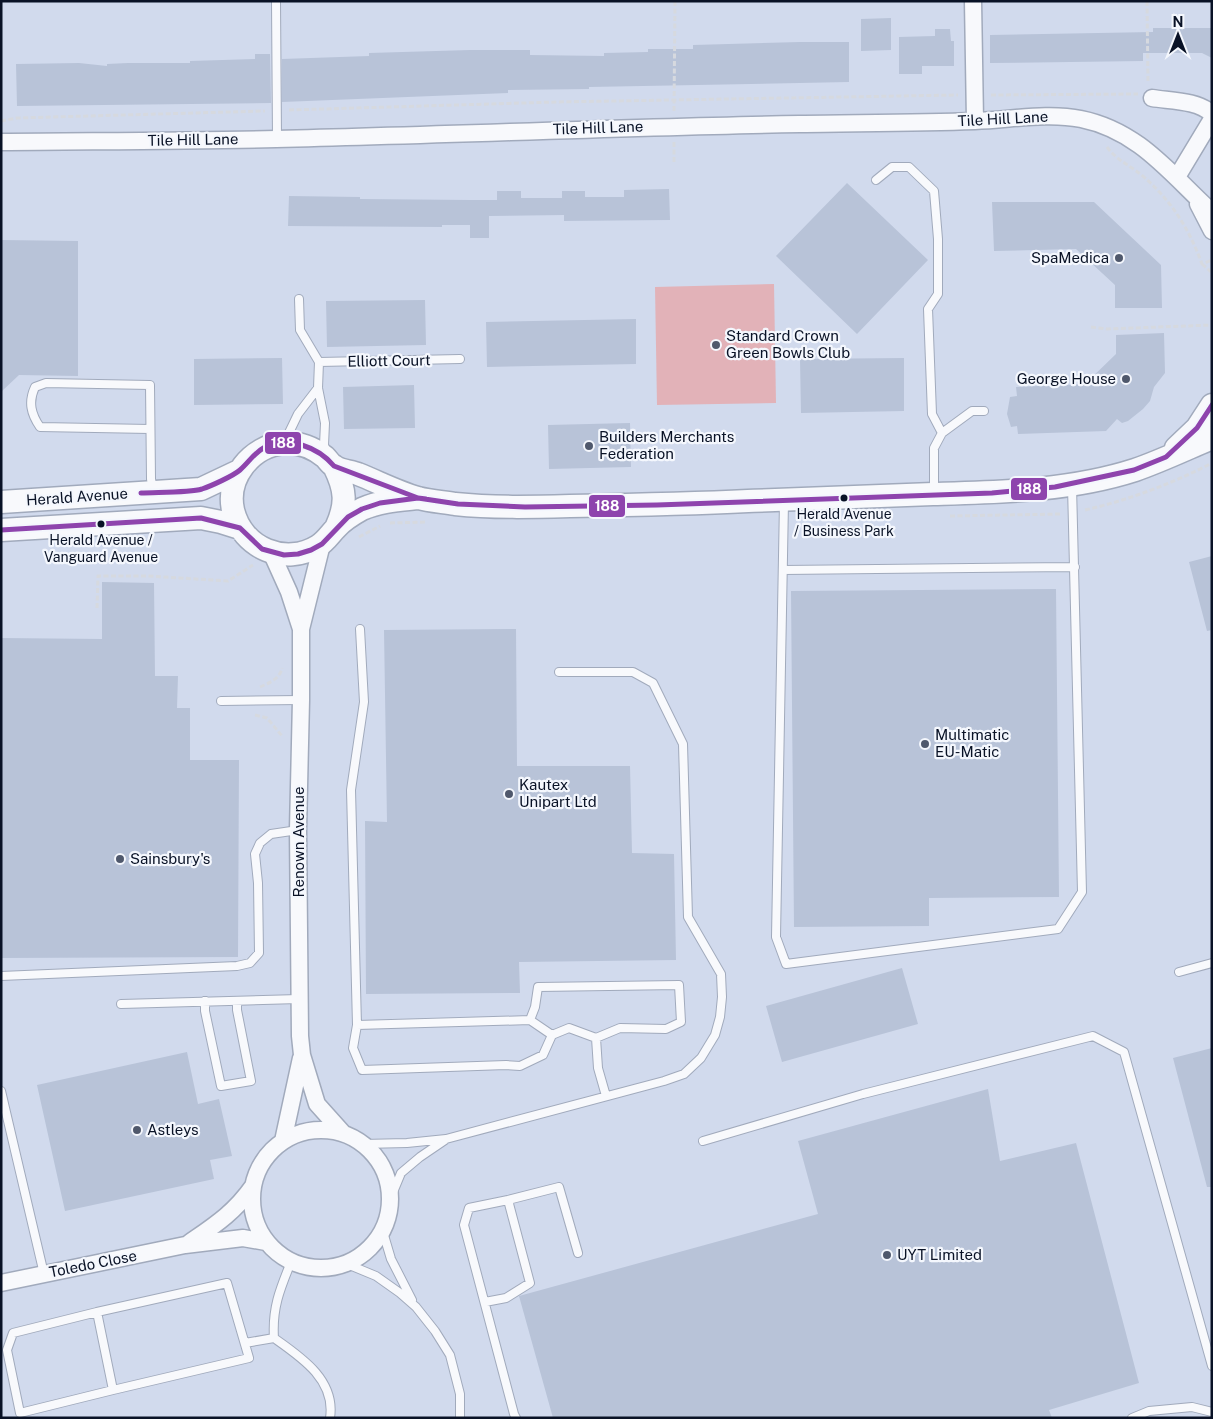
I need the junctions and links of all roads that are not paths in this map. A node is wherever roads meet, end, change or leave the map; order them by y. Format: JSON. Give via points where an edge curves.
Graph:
{"nodes":[{"id":1,"x":276,"y":1,"type":"edge"},
{"id":2,"x":973,"y":1,"type":"edge"},
{"id":3,"x":1151,"y":96,"type":"road end"},
{"id":4,"x":1212,"y":114,"type":"edge"},
{"id":5,"x":1212,"y":119,"type":"edge"},
{"id":6,"x":975,"y":121,"type":"junction"},
{"id":7,"x":277,"y":139,"type":"junction"},
{"id":8,"x":1,"y":142,"type":"edge"},
{"id":9,"x":876,"y":180,"type":"dead end"},
{"id":10,"x":1183,"y":183,"type":"junction"},
{"id":11,"x":1212,"y":212,"type":"edge"},
{"id":12,"x":1212,"y":231,"type":"edge"},
{"id":13,"x":299,"y":299,"type":"dead end"},
{"id":14,"x":460,"y":359,"type":"dead end"},
{"id":15,"x":319,"y":362,"type":"junction"},
{"id":16,"x":318,"y":388,"type":"junction"},
{"id":17,"x":1212,"y":405,"type":"edge"},
{"id":18,"x":984,"y":411,"type":"dead end"},
{"id":19,"x":150,"y":429,"type":"junction"},
{"id":20,"x":942,"y":433,"type":"junction"},
{"id":21,"x":1212,"y":438,"type":"edge"},
{"id":22,"x":284,"y":443,"type":"junction"},
{"id":23,"x":1166,"y":457,"type":"junction"},
{"id":24,"x":331,"y":463,"type":"junction"},
{"id":25,"x":239,"y":471,"type":"junction"},
{"id":26,"x":1072,"y":484,"type":"junction"},
{"id":27,"x":154,"y":492,"type":"junction"},
{"id":28,"x":934,"y":494,"type":"junction"},
{"id":29,"x":418,"y":498,"type":"junction"},
{"id":30,"x":784,"y":500,"type":"junction"},
{"id":31,"x":1,"y":502,"type":"edge"},
{"id":32,"x":240,"y":528,"type":"junction"},
{"id":33,"x":1,"y":530,"type":"edge"},
{"id":34,"x":329,"y":536,"type":"junction"},
{"id":35,"x":262,"y":562,"type":"junction"},
{"id":36,"x":1074,"y":567,"type":"junction"},
{"id":37,"x":783,"y":570,"type":"junction"},
{"id":38,"x":301,"y":629,"type":"junction"},
{"id":39,"x":360,"y":629,"type":"dead end"},
{"id":40,"x":559,"y":672,"type":"dead end"},
{"id":41,"x":301,"y":700,"type":"junction"},
{"id":42,"x":222,"y":701,"type":"dead end"},
{"id":43,"x":298,"y":830,"type":"junction"},
{"id":44,"x":1212,"y":963,"type":"edge"},
{"id":45,"x":1179,"y":972,"type":"dead end"},
{"id":46,"x":1,"y":976,"type":"edge"},
{"id":47,"x":299,"y":999,"type":"junction"},
{"id":48,"x":238,"y":1001,"type":"junction"},
{"id":49,"x":205,"y":1002,"type":"junction"},
{"id":50,"x":121,"y":1004,"type":"dead end"},
{"id":51,"x":530,"y":1020,"type":"junction"},
{"id":52,"x":357,"y":1025,"type":"junction"},
{"id":53,"x":552,"y":1035,"type":"junction"},
{"id":54,"x":596,"y":1038,"type":"junction"},
{"id":55,"x":302,"y":1055,"type":"junction"},
{"id":56,"x":1,"y":1091,"type":"edge"},
{"id":57,"x":606,"y":1096,"type":"junction"},
{"id":58,"x":342,"y":1133,"type":"junction"},
{"id":59,"x":446,"y":1139,"type":"junction"},
{"id":60,"x":283,"y":1141,"type":"junction"},
{"id":61,"x":703,"y":1141,"type":"dead end"},
{"id":62,"x":364,"y":1144,"type":"junction"},
{"id":63,"x":253,"y":1186,"type":"junction"},
{"id":64,"x":391,"y":1197,"type":"junction"},
{"id":65,"x":508,"y":1200,"type":"junction"},
{"id":66,"x":383,"y":1232,"type":"junction"},
{"id":67,"x":266,"y":1242,"type":"junction"},
{"id":68,"x":185,"y":1246,"type":"junction"},
{"id":69,"x":578,"y":1253,"type":"dead end"},
{"id":70,"x":291,"y":1262,"type":"junction"},
{"id":71,"x":347,"y":1264,"type":"junction"},
{"id":72,"x":44,"y":1274,"type":"junction"},
{"id":73,"x":1,"y":1283,"type":"edge"},
{"id":74,"x":485,"y":1302,"type":"junction"},
{"id":75,"x":414,"y":1304,"type":"junction"},
{"id":76,"x":97,"y":1312,"type":"junction"},
{"id":77,"x":274,"y":1338,"type":"junction"},
{"id":78,"x":245,"y":1343,"type":"junction"},
{"id":79,"x":1212,"y":1366,"type":"edge"},
{"id":80,"x":113,"y":1390,"type":"junction"},
{"id":81,"x":1212,"y":1412,"type":"edge"},
{"id":82,"x":330,"y":1418,"type":"edge"},
{"id":83,"x":460,"y":1418,"type":"edge"},
{"id":84,"x":516,"y":1418,"type":"edge"},
{"id":85,"x":1132,"y":1418,"type":"edge"}],
"edges":[{"from":1,"to":7,"type":"lane"},
{"from":2,"to":6,"type":"street"},
{"from":3,"to":4,"type":"street","via":[[1193,104]]},
{"from":5,"to":10,"type":"street"},
{"from":6,"to":7,"type":"street","name":"Tile Hill Lane","via":[[674,126]]},
{"from":6,"to":10,"type":"street","name":"Tile Hill Lane","via":[[1083,119],[1125,136],[1148,150]]},
{"from":7,"to":8,"type":"street","name":"Tile Hill Lane"},
{"from":9,"to":20,"type":"lane","via":[[892,167],[909,167],[934,191],[938,294],[928,309],[932,414]]},
{"from":10,"to":11,"type":"street","name":"Tile Hill Lane"},
{"from":10,"to":12,"type":"street","name":"Tile Hill Lane"},
{"from":13,"to":15,"type":"lane","via":[[300,330]]},
{"from":14,"to":15,"type":"lane","name":"Elliott Court"},
{"from":15,"to":16,"type":"lane"},
{"from":16,"to":22,"type":"lane","via":[[298,414]]},
{"from":16,"to":24,"type":"lane","via":[[325,422],[324,445]]},
{"from":17,"to":23,"type":"main road","name":"Herald Avenue","via":[[1197,428]]},
{"from":18,"to":20,"type":"lane","via":[[972,411]]},
{"from":19,"to":19,"type":"lane","via":[[40,427],[33,416],[31,396],[35,387],[46,383],[150,385]]},
{"from":19,"to":27,"type":"lane"},
{"from":20,"to":28,"type":"lane","via":[[934,448]]},
{"from":21,"to":23,"type":"main road","name":"Herald Avenue"},
{"from":22,"to":24,"type":"main road","name":"Herald Avenue","via":[[300,444],[315,450]]},
{"from":22,"to":25,"type":"main road","name":"Herald Avenue","via":[[266,447]]},
{"from":23,"to":26,"type":"main road","name":"Herald Avenue","via":[[1134,470]]},
{"from":24,"to":29,"type":"main road","name":"Herald Avenue"},
{"from":24,"to":34,"type":"main road","via":[[341,481],[344,497],[342,513]]},
{"from":25,"to":27,"type":"main road","name":"Herald Avenue","via":[[201,489]]},
{"from":25,"to":32,"type":"main road","name":"Herald Avenue","via":[[234,482],[232,506]]},
{"from":26,"to":28,"type":"main road","name":"Herald Avenue","via":[[992,493]]},
{"from":26,"to":36,"type":"lane"},
{"from":27,"to":31,"type":"main road","name":"Herald Avenue"},
{"from":28,"to":30,"type":"main road","name":"Herald Avenue"},
{"from":29,"to":30,"type":"main road","name":"Herald Avenue","via":[[458,504],[525,507]]},
{"from":29,"to":34,"type":"main road","name":"Herald Avenue","via":[[380,502],[348,517]]},
{"from":30,"to":37,"type":"lane"},
{"from":32,"to":33,"type":"main road","name":"Herald Avenue","via":[[201,518]]},
{"from":32,"to":35,"type":"main road","name":"Herald Avenue","via":[[254,543]]},
{"from":34,"to":35,"type":"main road","name":"Herald Avenue","via":[[311,550]]},
{"from":34,"to":38,"type":"street","name":"Renown Avenue"},
{"from":35,"to":38,"type":"street","name":"Renown Avenue","via":[[289,592]]},
{"from":36,"to":37,"type":"lane"},
{"from":36,"to":37,"type":"lane","via":[[1082,892],[1058,929],[786,964],[776,937]]},
{"from":38,"to":41,"type":"street","name":"Renown Avenue"},
{"from":39,"to":52,"type":"lane","via":[[364,702],[351,790]]},
{"from":40,"to":57,"type":"lane","via":[[633,672],[653,683],[683,744],[688,917],[721,974],[720,1017],[701,1058],[684,1074]]},
{"from":41,"to":42,"type":"lane"},
{"from":41,"to":43,"type":"street","name":"Renown Avenue"},
{"from":43,"to":46,"type":"lane","via":[[271,834],[260,843],[255,854],[260,941],[259,953],[250,963]]},
{"from":43,"to":47,"type":"street","name":"Renown Avenue"},
{"from":44,"to":45,"type":"lane"},
{"from":47,"to":48,"type":"lane"},
{"from":47,"to":55,"type":"street","name":"Renown Avenue"},
{"from":48,"to":49,"type":"lane"},
{"from":48,"to":49,"type":"lane","via":[[251,1081],[221,1086]]},
{"from":49,"to":50,"type":"lane"},
{"from":51,"to":52,"type":"lane"},
{"from":51,"to":53,"type":"lane"},
{"from":51,"to":54,"type":"lane","via":[[538,988],[679,985],[681,1022],[666,1029],[620,1028]]},
{"from":52,"to":53,"type":"lane","via":[[353,1048],[362,1070],[520,1066],[543,1055]]},
{"from":53,"to":54,"type":"lane","via":[[569,1028]]},
{"from":54,"to":57,"type":"lane","via":[[598,1068]]},
{"from":55,"to":58,"type":"street","name":"Renown Avenue","via":[[317,1104]]},
{"from":55,"to":60,"type":"street","name":"Renown Avenue"},
{"from":56,"to":72,"type":"lane"},
{"from":57,"to":59,"type":"lane"},
{"from":58,"to":60,"type":"street","via":[[302,1132]]},
{"from":58,"to":62,"type":"street"},
{"from":59,"to":62,"type":"lane"},
{"from":59,"to":64,"type":"lane","via":[[401,1173]]},
{"from":60,"to":63,"type":"street","via":[[259,1168]]},
{"from":61,"to":79,"type":"lane","via":[[863,1094],[1093,1036],[1124,1052]]},
{"from":62,"to":64,"type":"street","via":[[378,1158],[388,1176]]},
{"from":63,"to":67,"type":"street","via":[[256,1224]]},
{"from":63,"to":68,"type":"street","name":"Toledo Close","via":[[225,1218]]},
{"from":64,"to":66,"type":"street"},
{"from":65,"to":69,"type":"lane","via":[[559,1187]]},
{"from":65,"to":74,"type":"lane","via":[[530,1283],[506,1298]]},
{"from":65,"to":74,"type":"lane","via":[[469,1208],[464,1225]]},
{"from":66,"to":71,"type":"street","via":[[374,1246]]},
{"from":66,"to":75,"type":"lane","via":[[391,1260]]},
{"from":67,"to":68,"type":"street","name":"Toledo Close","via":[[243,1238]]},
{"from":67,"to":70,"type":"street"},
{"from":68,"to":72,"type":"street","name":"Toledo Close"},
{"from":70,"to":71,"type":"street","via":[[309,1268]]},
{"from":70,"to":77,"type":"lane","via":[[277,1295]]},
{"from":71,"to":75,"type":"lane","via":[[376,1276]]},
{"from":72,"to":73,"type":"street","name":"Toledo Close"},
{"from":74,"to":84,"type":"lane"},
{"from":75,"to":83,"type":"lane","via":[[450,1355],[460,1394]]},
{"from":76,"to":78,"type":"lane","via":[[227,1282]]},
{"from":76,"to":80,"type":"lane"},
{"from":76,"to":80,"type":"lane","via":[[13,1333],[7,1350],[20,1413]]},
{"from":77,"to":78,"type":"lane"},
{"from":77,"to":82,"type":"lane","via":[[308,1363],[326,1385],[332,1410]]},
{"from":78,"to":80,"type":"lane","via":[[249,1358]]},
{"from":81,"to":85,"type":"lane","via":[[1192,1407],[1149,1411]]}]}
